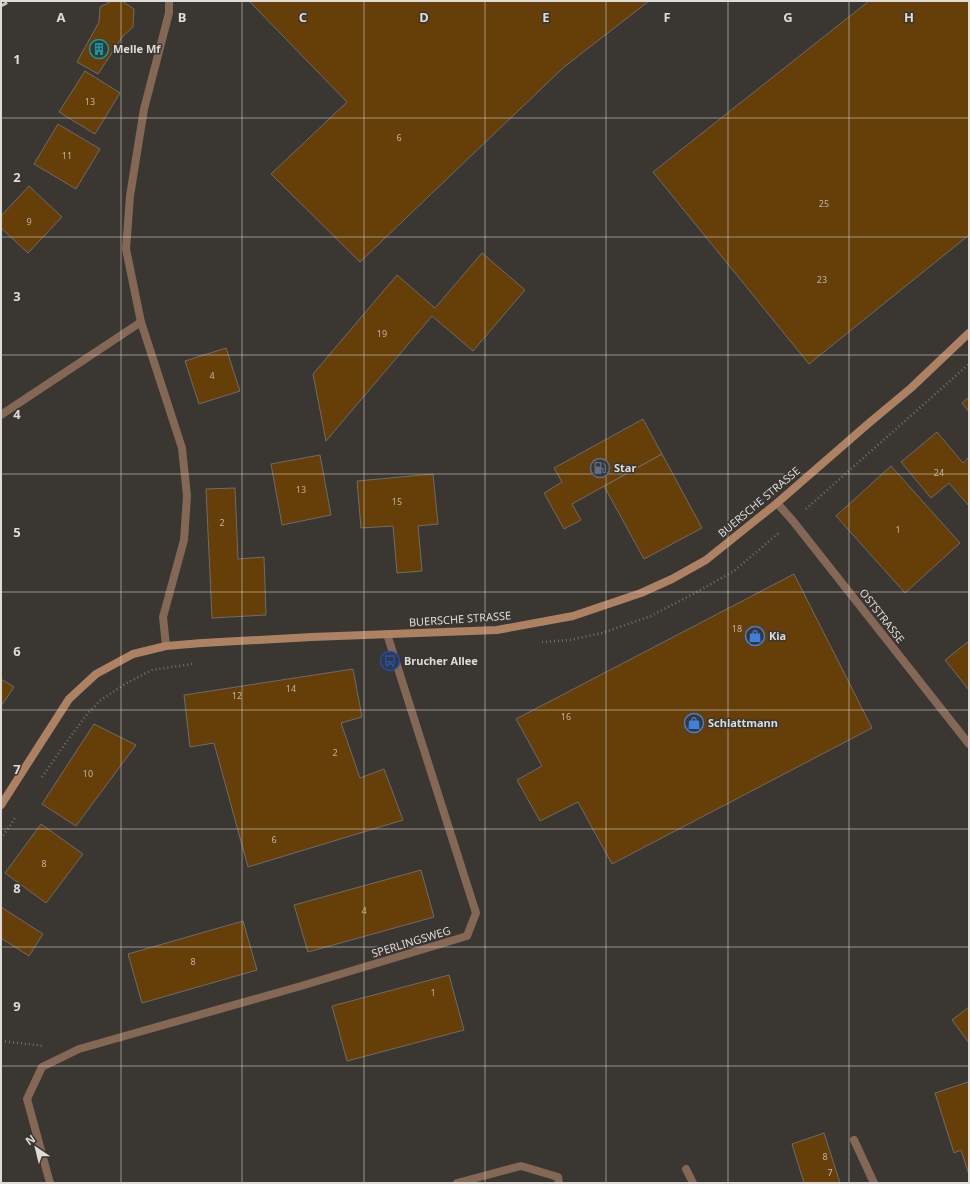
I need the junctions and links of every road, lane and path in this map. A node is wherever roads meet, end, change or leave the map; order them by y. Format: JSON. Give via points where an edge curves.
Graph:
{"nodes":[{"id":1,"x":169,"y":1,"type":"edge"},
{"id":2,"x":141,"y":322,"type":"junction"},
{"id":3,"x":969,"y":333,"type":"edge"},
{"id":4,"x":969,"y":364,"type":"edge"},
{"id":5,"x":1,"y":415,"type":"edge"},
{"id":6,"x":777,"y":503,"type":"junction"},
{"id":7,"x":793,"y":521,"type":"junction"},
{"id":8,"x":387,"y":634,"type":"junction"},
{"id":9,"x":166,"y":646,"type":"junction"},
{"id":10,"x":969,"y":744,"type":"edge"},
{"id":11,"x":1,"y":805,"type":"edge"},
{"id":12,"x":1,"y":1041,"type":"edge"},
{"id":13,"x":48,"y":1046,"type":"dead end"},
{"id":14,"x":854,"y":1140,"type":"dead end"},
{"id":15,"x":686,"y":1169,"type":"dead end"},
{"id":16,"x":50,"y":1183,"type":"edge"},
{"id":17,"x":457,"y":1183,"type":"edge"},
{"id":18,"x":559,"y":1183,"type":"edge"},
{"id":19,"x":693,"y":1183,"type":"edge"},
{"id":20,"x":874,"y":1183,"type":"edge"}],
"edges":[{"from":1,"to":2,"type":"street","via":[[169,13],[144,109],[130,196],[126,250]]},
{"from":2,"to":5,"type":"street"},
{"from":2,"to":9,"type":"street","via":[[182,448],[188,496],[184,540],[163,617]]},
{"from":3,"to":6,"type":"main road","name":"BUERSCHE STRASSE","via":[[911,388]]},
{"from":4,"to":7,"type":"path"},
{"from":6,"to":7,"type":"street","name":"OSTSTRASSE"},
{"from":6,"to":8,"type":"main road","name":"BUERSCHE STRASSE","via":[[706,560],[672,579],[610,604],[573,616],[496,630]]},
{"from":7,"to":10,"type":"street","name":"OSTSTRASSE"},
{"from":8,"to":9,"type":"main road","name":"BUERSCHE STRASSE"},
{"from":8,"to":16,"type":"street","name":"SPERLINGSWEG","via":[[476,913],[467,936],[79,1049],[42,1067],[27,1098]]},
{"from":9,"to":11,"type":"main road","name":"BUERSCHE STRASSE","via":[[133,654],[96,674],[70,699]]},
{"from":12,"to":13,"type":"path"},
{"from":14,"to":20,"type":"street"},
{"from":15,"to":19,"type":"street"},
{"from":17,"to":18,"type":"street","via":[[522,1166],[558,1177]]}]}
